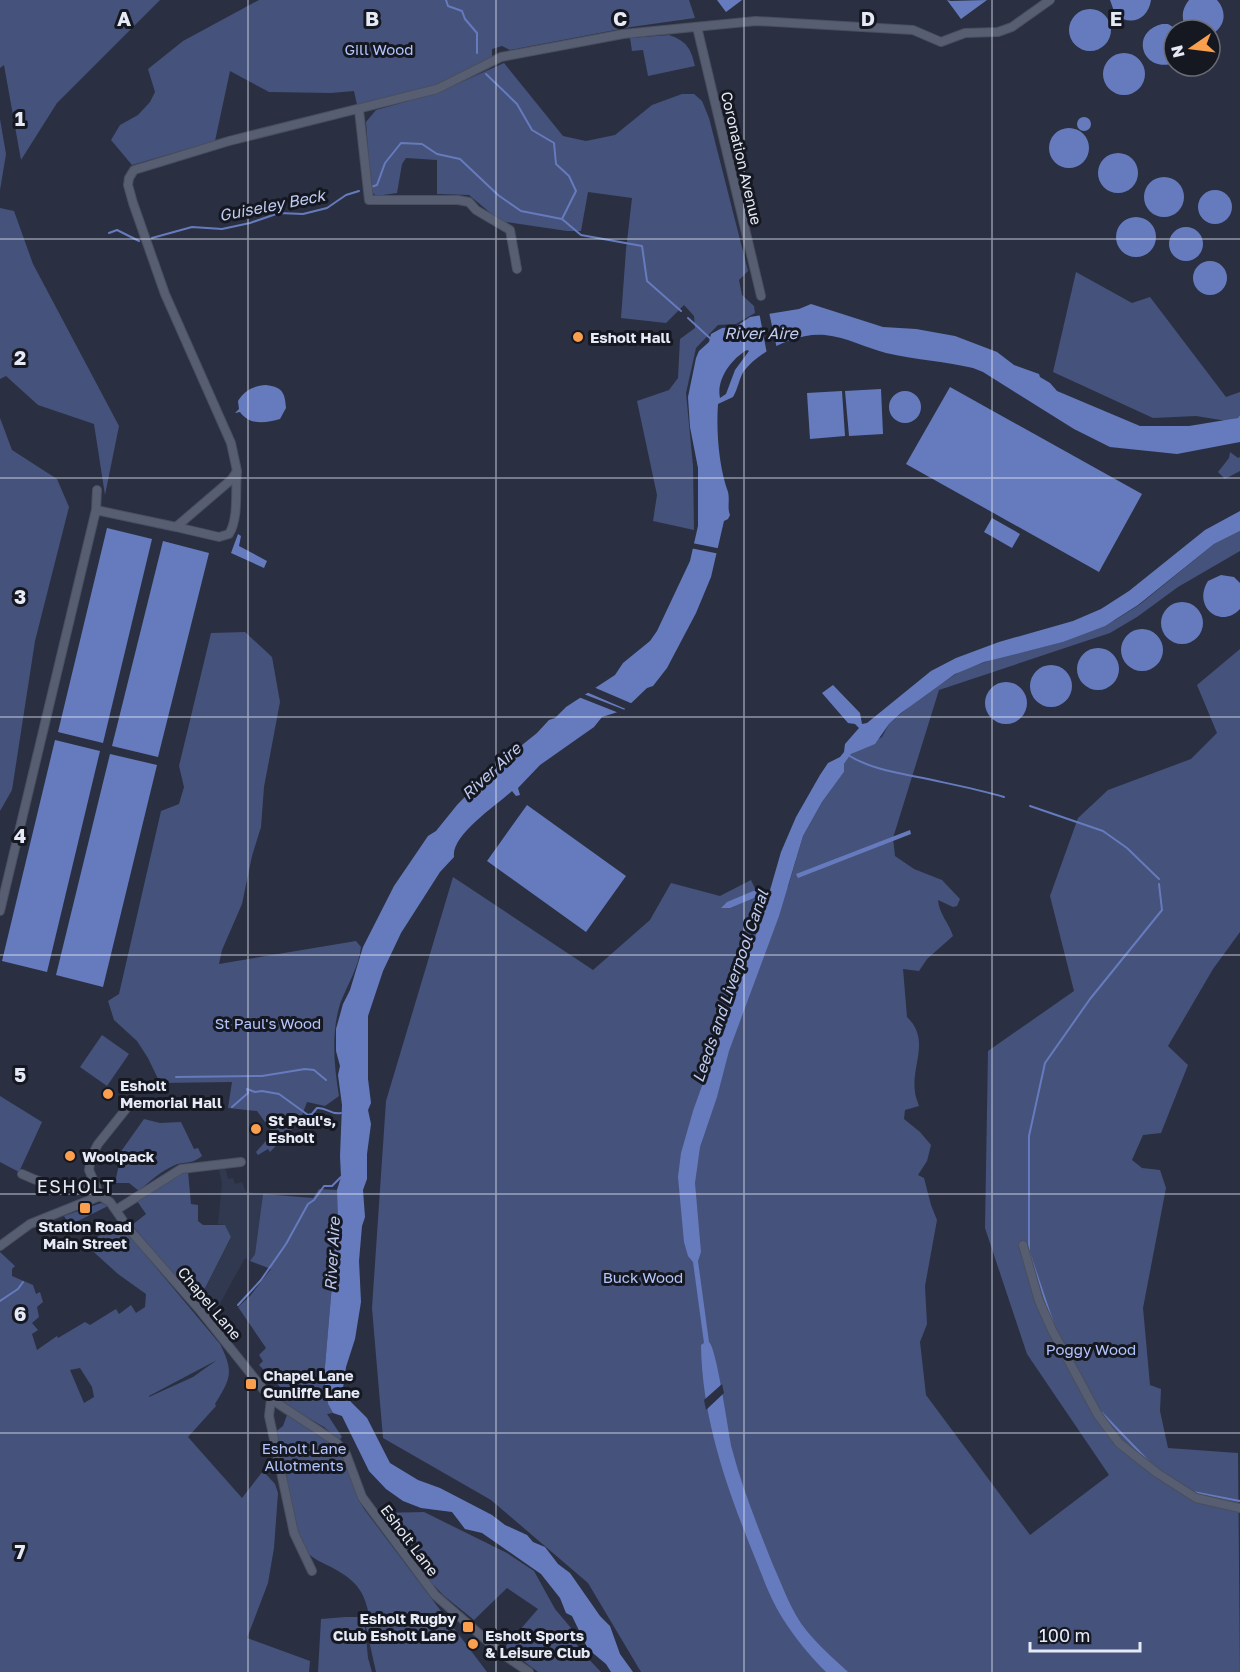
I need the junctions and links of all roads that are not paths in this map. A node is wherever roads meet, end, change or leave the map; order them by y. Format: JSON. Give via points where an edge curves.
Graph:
{"nodes":[{"id":1,"x":1050,"y":0,"type":"edge"},
{"id":2,"x":697,"y":27,"type":"junction"},
{"id":3,"x":358,"y":110,"type":"junction"},
{"id":4,"x":517,"y":269,"type":"dead end"},
{"id":5,"x":761,"y":296,"type":"dead end"},
{"id":6,"x":237,"y":471,"type":"junction"},
{"id":7,"x":97,"y":490,"type":"dead end"},
{"id":8,"x":96,"y":510,"type":"junction"},
{"id":9,"x":176,"y":527,"type":"junction"},
{"id":10,"x":0,"y":911,"type":"edge"},
{"id":11,"x":130,"y":1104,"type":"dead end"},
{"id":12,"x":240,"y":1162,"type":"dead end"},
{"id":13,"x":22,"y":1174,"type":"dead end"},
{"id":14,"x":92,"y":1181,"type":"junction"},
{"id":15,"x":100,"y":1196,"type":"junction"},
{"id":16,"x":116,"y":1210,"type":"junction"},
{"id":17,"x":1023,"y":1245,"type":"dead end"},
{"id":18,"x":0,"y":1246,"type":"edge"},
{"id":19,"x":271,"y":1399,"type":"junction"},
{"id":20,"x":288,"y":1410,"type":"joint"},
{"id":21,"x":1240,"y":1508,"type":"edge"},
{"id":22,"x":312,"y":1571,"type":"dead end"},
{"id":23,"x":529,"y":1672,"type":"edge"}],
"edges":[{"from":1,"to":2,"type":"street","via":[[1012,27],[981,34],[965,33],[941,42],[913,30],[824,24],[756,21]]},
{"from":2,"to":3,"type":"street","via":[[623,34],[501,57],[437,89]]},
{"from":2,"to":5,"type":"street","name":"Coronation Avenue"},
{"from":3,"to":4,"type":"street","via":[[369,201],[469,202],[510,230]]},
{"from":3,"to":6,"type":"street","via":[[174,157],[138,168],[129,178],[129,190],[165,294],[231,443]]},
{"from":6,"to":9,"type":"street"},
{"from":6,"to":9,"type":"street","via":[[229,534],[219,537]]},
{"from":7,"to":8,"type":"street"},
{"from":8,"to":9,"type":"street"},
{"from":8,"to":10,"type":"street"},
{"from":11,"to":14,"type":"street","via":[[91,1158]]},
{"from":12,"to":16,"type":"street","via":[[229,1159],[182,1169]]},
{"from":13,"to":14,"type":"street","via":[[53,1187],[67,1188]]},
{"from":14,"to":15,"type":"street"},
{"from":15,"to":16,"type":"street","name":"Chapel Lane"},
{"from":15,"to":18,"type":"street","via":[[30,1224]]},
{"from":16,"to":19,"type":"street","name":"Chapel Lane"},
{"from":17,"to":21,"type":"street","via":[[1052,1330],[1098,1415],[1119,1443],[1196,1498]]},
{"from":19,"to":20,"type":"street","name":"Chapel Lane"},
{"from":19,"to":22,"type":"street","via":[[269,1416],[294,1533]]},
{"from":20,"to":23,"type":"street","name":"Esholt Lane","via":[[336,1442],[346,1455],[362,1497],[435,1595],[501,1653]]}]}
